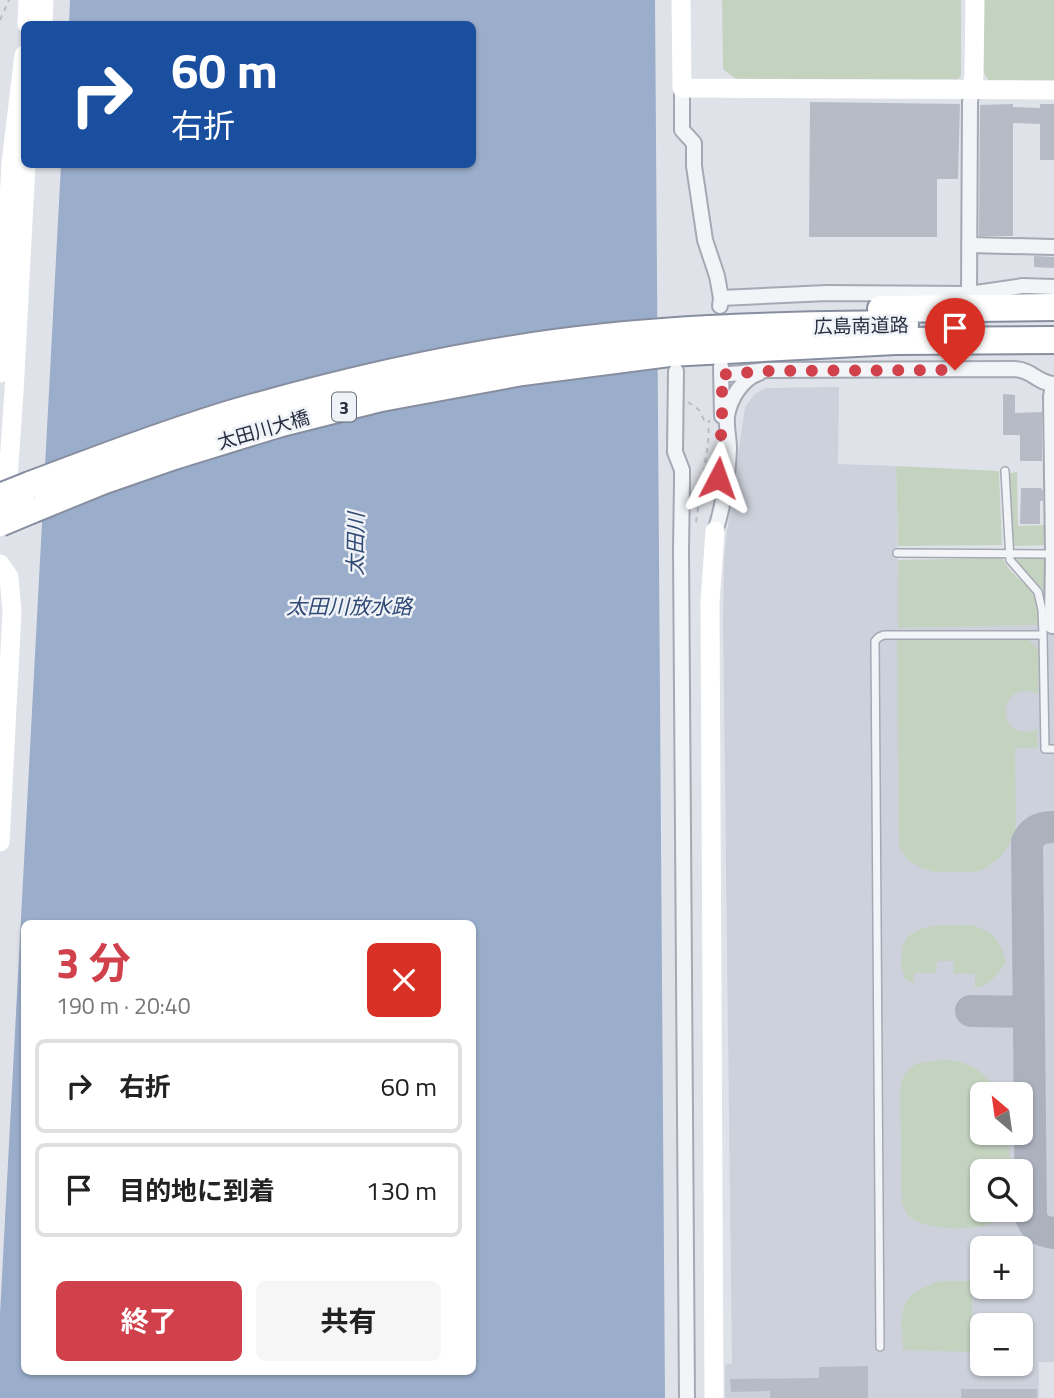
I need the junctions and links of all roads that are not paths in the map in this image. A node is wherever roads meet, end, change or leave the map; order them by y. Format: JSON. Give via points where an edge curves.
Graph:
{"nodes":[{"id":1,"x":28,"y":0,"type":"edge"},
{"id":2,"x":44,"y":0,"type":"edge"},
{"id":3,"x":681,"y":0,"type":"edge"},
{"id":4,"x":975,"y":0,"type":"edge"},
{"id":5,"x":27,"y":21,"type":"edge"},
{"id":6,"x":43,"y":21,"type":"edge"},
{"id":7,"x":21,"y":80,"type":"edge"},
{"id":8,"x":681,"y":88,"type":"junction"},
{"id":9,"x":972,"y":89,"type":"junction"},
{"id":10,"x":1054,"y":90,"type":"edge"},
{"id":11,"x":26,"y":168,"type":"edge"},
{"id":12,"x":969,"y":245,"type":"junction"},
{"id":13,"x":1054,"y":247,"type":"edge"},
{"id":14,"x":1054,"y":287,"type":"edge"},
{"id":15,"x":969,"y":294,"type":"junction"},
{"id":16,"x":1054,"y":307,"type":"edge"},
{"id":17,"x":1054,"y":324,"type":"edge"},
{"id":18,"x":1054,"y":340,"type":"edge"},
{"id":19,"x":671,"y":344,"type":"junction"},
{"id":20,"x":825,"y":346,"type":"junction"},
{"id":21,"x":516,"y":348,"type":"joint"},
{"id":22,"x":1054,"y":355,"type":"edge"},
{"id":23,"x":767,"y":370,"type":"junction"},
{"id":24,"x":0,"y":373,"type":"edge"},
{"id":25,"x":1054,"y":384,"type":"edge"},
{"id":26,"x":1005,"y":471,"type":"dead end"},
{"id":27,"x":0,"y":497,"type":"edge"},
{"id":28,"x":30,"y":497,"type":"junction"},
{"id":29,"x":0,"y":523,"type":"edge"},
{"id":30,"x":0,"y":531,"type":"edge"},
{"id":31,"x":715,"y":531,"type":"junction"},
{"id":32,"x":897,"y":553,"type":"dead end"},
{"id":33,"x":1009,"y":554,"type":"junction"},
{"id":34,"x":1053,"y":554,"type":"edge"},
{"id":35,"x":0,"y":564,"type":"edge"},
{"id":36,"x":1048,"y":631,"type":"edge"},
{"id":37,"x":1054,"y":749,"type":"edge"},
{"id":38,"x":0,"y":842,"type":"edge"},
{"id":39,"x":880,"y":1347,"type":"dead end"},
{"id":40,"x":687,"y":1398,"type":"edge"},
{"id":41,"x":714,"y":1398,"type":"edge"}],
"edges":[{"from":1,"to":5,"type":"street"},
{"from":2,"to":6,"type":"street"},
{"from":3,"to":8,"type":"street"},
{"from":4,"to":9,"type":"street"},
{"from":7,"to":24,"type":"street","via":[[11,163]]},
{"from":8,"to":9,"type":"street"},
{"from":8,"to":15,"type":"street","via":[[682,130],[694,143],[705,240],[721,302],[853,292]]},
{"from":9,"to":10,"type":"street"},
{"from":9,"to":12,"type":"street"},
{"from":11,"to":30,"type":"street","via":[[5,520]]},
{"from":12,"to":13,"type":"street"},
{"from":12,"to":15,"type":"street"},
{"from":14,"to":15,"type":"street","via":[[1023,286]]},
{"from":16,"to":19,"type":"highway","via":[[788,310]]},
{"from":17,"to":19,"type":"highway","name":"広島南道路","number":"3","via":[[827,324]]},
{"from":18,"to":20,"type":"highway","name":"広島南道路","number":"3"},
{"from":19,"to":20,"type":"highway","name":"広島南道路","number":"3"},
{"from":19,"to":21,"type":"highway","name":"広島南道路","number":"3","via":[[593,330]]},
{"from":19,"to":28,"type":"highway","name":"太田川大橋","number":"3","via":[[369,401],[278,424],[102,481]]},
{"from":19,"to":40,"type":"street","via":[[675,452],[682,470]]},
{"from":20,"to":22,"type":"highway","via":[[893,355]]},
{"from":21,"to":28,"type":"highway","name":"太田川大橋","number":"3","via":[[416,367],[229,415],[142,443]]},
{"from":23,"to":25,"type":"street","via":[[1023,370]]},
{"from":23,"to":31,"type":"street","via":[[745,382],[729,408],[729,444]]},
{"from":23,"to":31,"type":"street","via":[[733,375],[721,370]]},
{"from":25,"to":34,"type":"street"},
{"from":26,"to":33,"type":"lane"},
{"from":27,"to":28,"type":"highway","number":"3","bridge":true},
{"from":28,"to":29,"type":"highway","number":"3","bridge":true},
{"from":31,"to":41,"type":"street","via":[[710,601]]},
{"from":32,"to":33,"type":"lane"},
{"from":33,"to":34,"type":"lane"},
{"from":33,"to":36,"type":"lane","via":[[1038,592]]},
{"from":34,"to":36,"type":"street"},
{"from":35,"to":38,"type":"street","via":[[9,577],[12,612]]},
{"from":36,"to":37,"type":"lane","via":[[1045,749]]},
{"from":36,"to":39,"type":"lane","via":[[884,635],[875,641]]}]}
